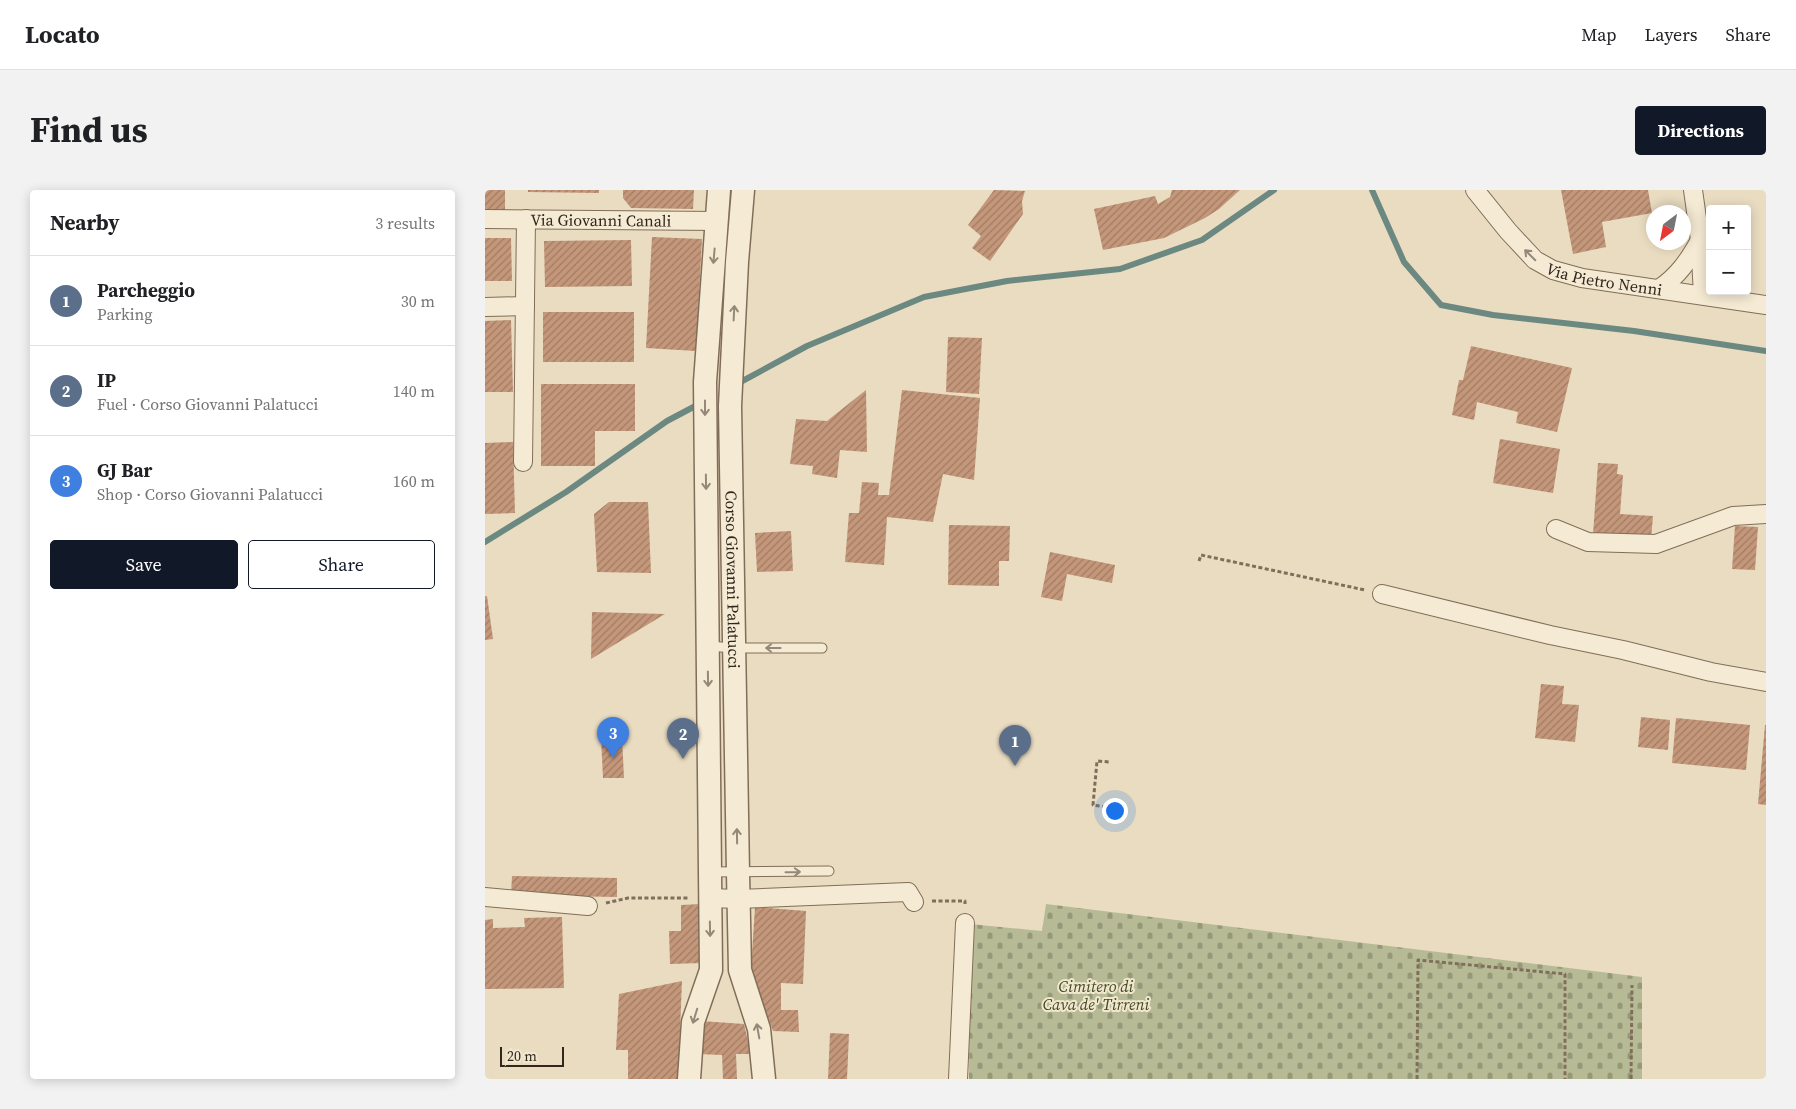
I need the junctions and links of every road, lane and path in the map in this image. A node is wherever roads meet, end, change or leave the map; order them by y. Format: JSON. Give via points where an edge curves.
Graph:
{"nodes":[{"id":1,"x":719,"y":190,"type":"edge"},
{"id":2,"x":743,"y":190,"type":"edge"},
{"id":3,"x":1475,"y":190,"type":"edge"},
{"id":4,"x":1693,"y":190,"type":"edge"},
{"id":5,"x":485,"y":219,"type":"edge"},
{"id":6,"x":526,"y":219,"type":"junction"},
{"id":7,"x":717,"y":222,"type":"junction"},
{"id":8,"x":740,"y":222,"type":"junction"},
{"id":9,"x":1699,"y":240,"type":"junction"},
{"id":10,"x":1706,"y":252,"type":"edge"},
{"id":11,"x":1660,"y":288,"type":"junction"},
{"id":12,"x":1703,"y":295,"type":"junction"},
{"id":13,"x":1730,"y":296,"type":"edge"},
{"id":14,"x":1766,"y":305,"type":"edge"},
{"id":15,"x":485,"y":306,"type":"edge"},
{"id":16,"x":525,"y":306,"type":"junction"},
{"id":17,"x":705,"y":443,"type":"junction"},
{"id":18,"x":732,"y":452,"type":"junction"},
{"id":19,"x":523,"y":462,"type":"dead end"},
{"id":20,"x":1766,"y":514,"type":"edge"},
{"id":21,"x":732,"y":518,"type":"junction"},
{"id":22,"x":706,"y":519,"type":"junction"},
{"id":23,"x":1555,"y":529,"type":"dead end"},
{"id":24,"x":1199,"y":561,"type":"dead end"},
{"id":25,"x":1383,"y":594,"type":"joint"},
{"id":26,"x":707,"y":646,"type":"junction"},
{"id":27,"x":735,"y":648,"type":"junction"},
{"id":28,"x":822,"y":648,"type":"dead end"},
{"id":29,"x":1766,"y":682,"type":"edge"},
{"id":30,"x":1110,"y":762,"type":"dead end"},
{"id":31,"x":1106,"y":807,"type":"dead end"},
{"id":32,"x":709,"y":872,"type":"junction"},
{"id":33,"x":829,"y":872,"type":"dead end"},
{"id":34,"x":737,"y":873,"type":"junction"},
{"id":35,"x":485,"y":897,"type":"edge"},
{"id":36,"x":710,"y":898,"type":"junction"},
{"id":37,"x":738,"y":899,"type":"junction"},
{"id":38,"x":914,"y":902,"type":"joint"},
{"id":39,"x":588,"y":906,"type":"joint"},
{"id":40,"x":965,"y":922,"type":"joint"},
{"id":41,"x":711,"y":970,"type":"junction"},
{"id":42,"x":740,"y":970,"type":"junction"},
{"id":43,"x":1632,"y":985,"type":"dead end"},
{"id":44,"x":689,"y":1079,"type":"edge"},
{"id":45,"x":764,"y":1079,"type":"edge"},
{"id":46,"x":958,"y":1079,"type":"edge"},
{"id":47,"x":1417,"y":1079,"type":"edge"},
{"id":48,"x":1565,"y":1079,"type":"edge"},
{"id":49,"x":1631,"y":1079,"type":"edge"}],
"edges":[{"from":1,"to":7,"type":"street","name":"Corso Giovanni Palatucci"},
{"from":2,"to":8,"type":"street","name":"Corso Giovanni Palatucci"},
{"from":11,"to":3,"type":"street","name":"Via Pietro Nenni","one_way":true,"via":[[1582,278],[1553,270],[1535,260]]},
{"from":4,"to":9,"type":"street"},
{"from":5,"to":6,"type":"street","name":"Via Giovanni Canali"},
{"from":6,"to":7,"type":"street","name":"Via Giovanni Canali"},
{"from":6,"to":16,"type":"street"},
{"from":7,"to":8,"type":"street"},
{"from":7,"to":17,"type":"street","name":"Corso Giovanni Palatucci","one_way":true,"via":[[705,382]]},
{"from":18,"to":8,"type":"street","name":"Corso Giovanni Palatucci","one_way":true,"via":[[730,406]]},
{"from":9,"to":10,"type":"street"},
{"from":9,"to":11,"type":"street","via":[[1689,260],[1671,281]]},
{"from":9,"to":12,"type":"street"},
{"from":11,"to":12,"type":"street","name":"Via Pietro Nenni"},
{"from":12,"to":13,"type":"street","name":"Via Pietro Nenni"},
{"from":13,"to":14,"type":"street","name":"Via Pietro Nenni"},
{"from":15,"to":16,"type":"street"},
{"from":16,"to":19,"type":"street"},
{"from":17,"to":18,"type":"street"},
{"from":17,"to":22,"type":"street","name":"Corso Giovanni Palatucci","one_way":true},
{"from":18,"to":21,"type":"street","name":"Corso Giovanni Palatucci"},
{"from":20,"to":23,"type":"street","via":[[1733,516],[1655,544],[1588,542]]},
{"from":21,"to":22,"type":"street"},
{"from":21,"to":27,"type":"street","name":"Corso Giovanni Palatucci"},
{"from":22,"to":26,"type":"street","name":"Corso Giovanni Palatucci"},
{"from":24,"to":25,"type":"path","via":[[1201,555]]},
{"from":25,"to":29,"type":"street","via":[[1711,672]]},
{"from":26,"to":27,"type":"lane"},
{"from":26,"to":32,"type":"street","name":"Corso Giovanni Palatucci","one_way":true},
{"from":28,"to":27,"type":"lane","one_way":true},
{"from":34,"to":27,"type":"street","name":"Corso Giovanni Palatucci","one_way":true},
{"from":30,"to":31,"type":"path","via":[[1097,761],[1093,806]]},
{"from":32,"to":34,"type":"lane"},
{"from":32,"to":36,"type":"street","name":"Corso Giovanni Palatucci"},
{"from":34,"to":33,"type":"lane","one_way":true},
{"from":34,"to":37,"type":"street","name":"Corso Giovanni Palatucci"},
{"from":35,"to":39,"type":"street"},
{"from":36,"to":37,"type":"street"},
{"from":36,"to":39,"type":"path","via":[[628,898]]},
{"from":36,"to":41,"type":"street","name":"Corso Giovanni Palatucci","one_way":true},
{"from":37,"to":38,"type":"street","via":[[908,892]]},
{"from":37,"to":42,"type":"street","name":"Corso Giovanni Palatucci"},
{"from":38,"to":40,"type":"path","via":[[965,901]]},
{"from":40,"to":46,"type":"street"},
{"from":41,"to":42,"type":"street"},
{"from":41,"to":44,"type":"street","name":"Corso Giovanni Palatucci","one_way":true,"via":[[693,1022]]},
{"from":45,"to":42,"type":"street","name":"Corso Giovanni Palatucci","one_way":true,"via":[[759,1029]]},
{"from":43,"to":49,"type":"path"},
{"from":47,"to":48,"type":"path","via":[[1418,960],[1565,974]]}]}
